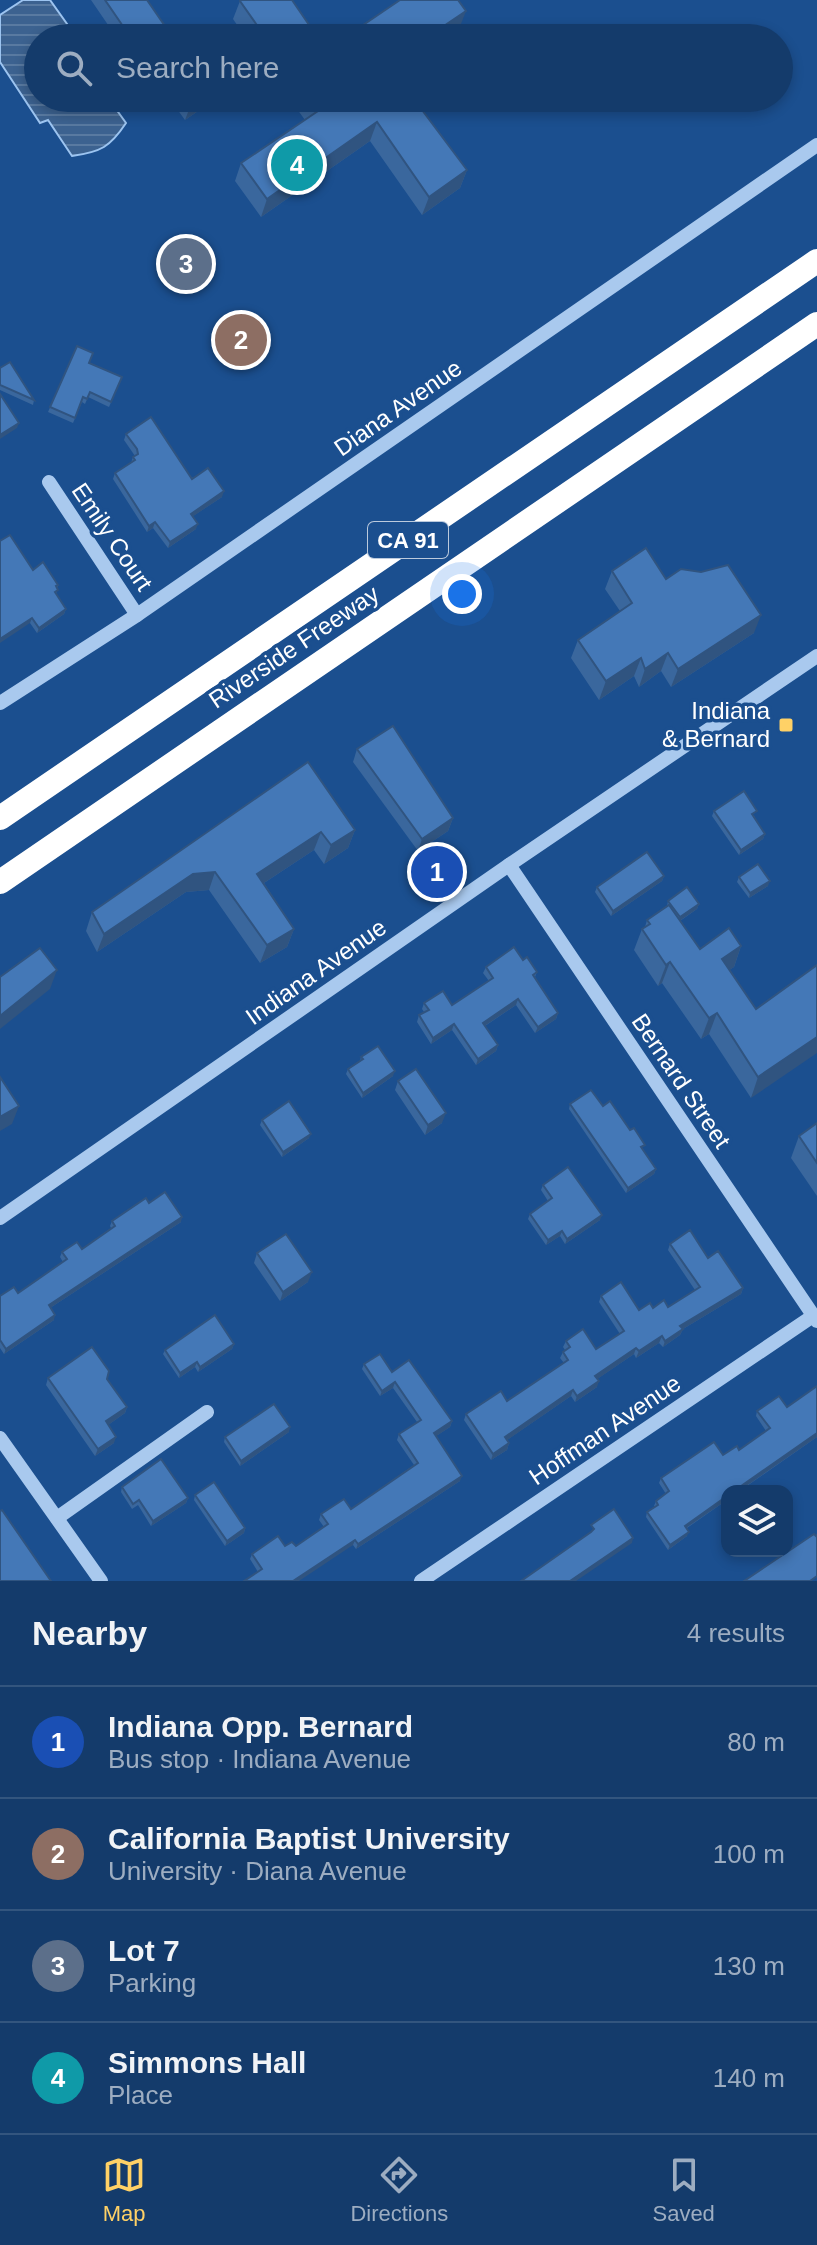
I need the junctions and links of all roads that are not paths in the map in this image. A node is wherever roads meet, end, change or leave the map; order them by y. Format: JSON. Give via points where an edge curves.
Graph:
{"nodes":[{"id":1,"x":817,"y":145,"type":"edge"},
{"id":2,"x":817,"y":261,"type":"edge"},
{"id":3,"x":817,"y":324,"type":"edge"},
{"id":4,"x":49,"y":482,"type":"dead end"},
{"id":5,"x":137,"y":615,"type":"junction"},
{"id":6,"x":817,"y":656,"type":"edge"},
{"id":7,"x":0,"y":703,"type":"edge"},
{"id":8,"x":0,"y":818,"type":"edge"},
{"id":9,"x":509,"y":865,"type":"junction"},
{"id":10,"x":0,"y":882,"type":"edge"},
{"id":11,"x":0,"y":1218,"type":"edge"},
{"id":12,"x":815,"y":1318,"type":"edge"},
{"id":13,"x":207,"y":1412,"type":"dead end"},
{"id":14,"x":0,"y":1438,"type":"edge"},
{"id":15,"x":57,"y":1518,"type":"junction"},
{"id":16,"x":101,"y":1581,"type":"edge"},
{"id":17,"x":421,"y":1581,"type":"edge"}],
"edges":[{"from":1,"to":5,"type":"street","name":"Diana Avenue"},
{"from":2,"to":8,"type":"highway","name":"Riverside Freeway","number":"CA 91"},
{"from":3,"to":10,"type":"highway","name":"Riverside Freeway","number":"CA 91"},
{"from":4,"to":5,"type":"street","name":"Emily Court"},
{"from":5,"to":7,"type":"street","name":"Diana Avenue"},
{"from":6,"to":9,"type":"street","name":"Indiana Avenue"},
{"from":9,"to":11,"type":"street","name":"Indiana Avenue"},
{"from":9,"to":12,"type":"street","name":"Bernard Street"},
{"from":12,"to":17,"type":"street","name":"Hoffman Avenue"},
{"from":13,"to":15,"type":"street"},
{"from":14,"to":15,"type":"street"},
{"from":15,"to":16,"type":"street"}]}
